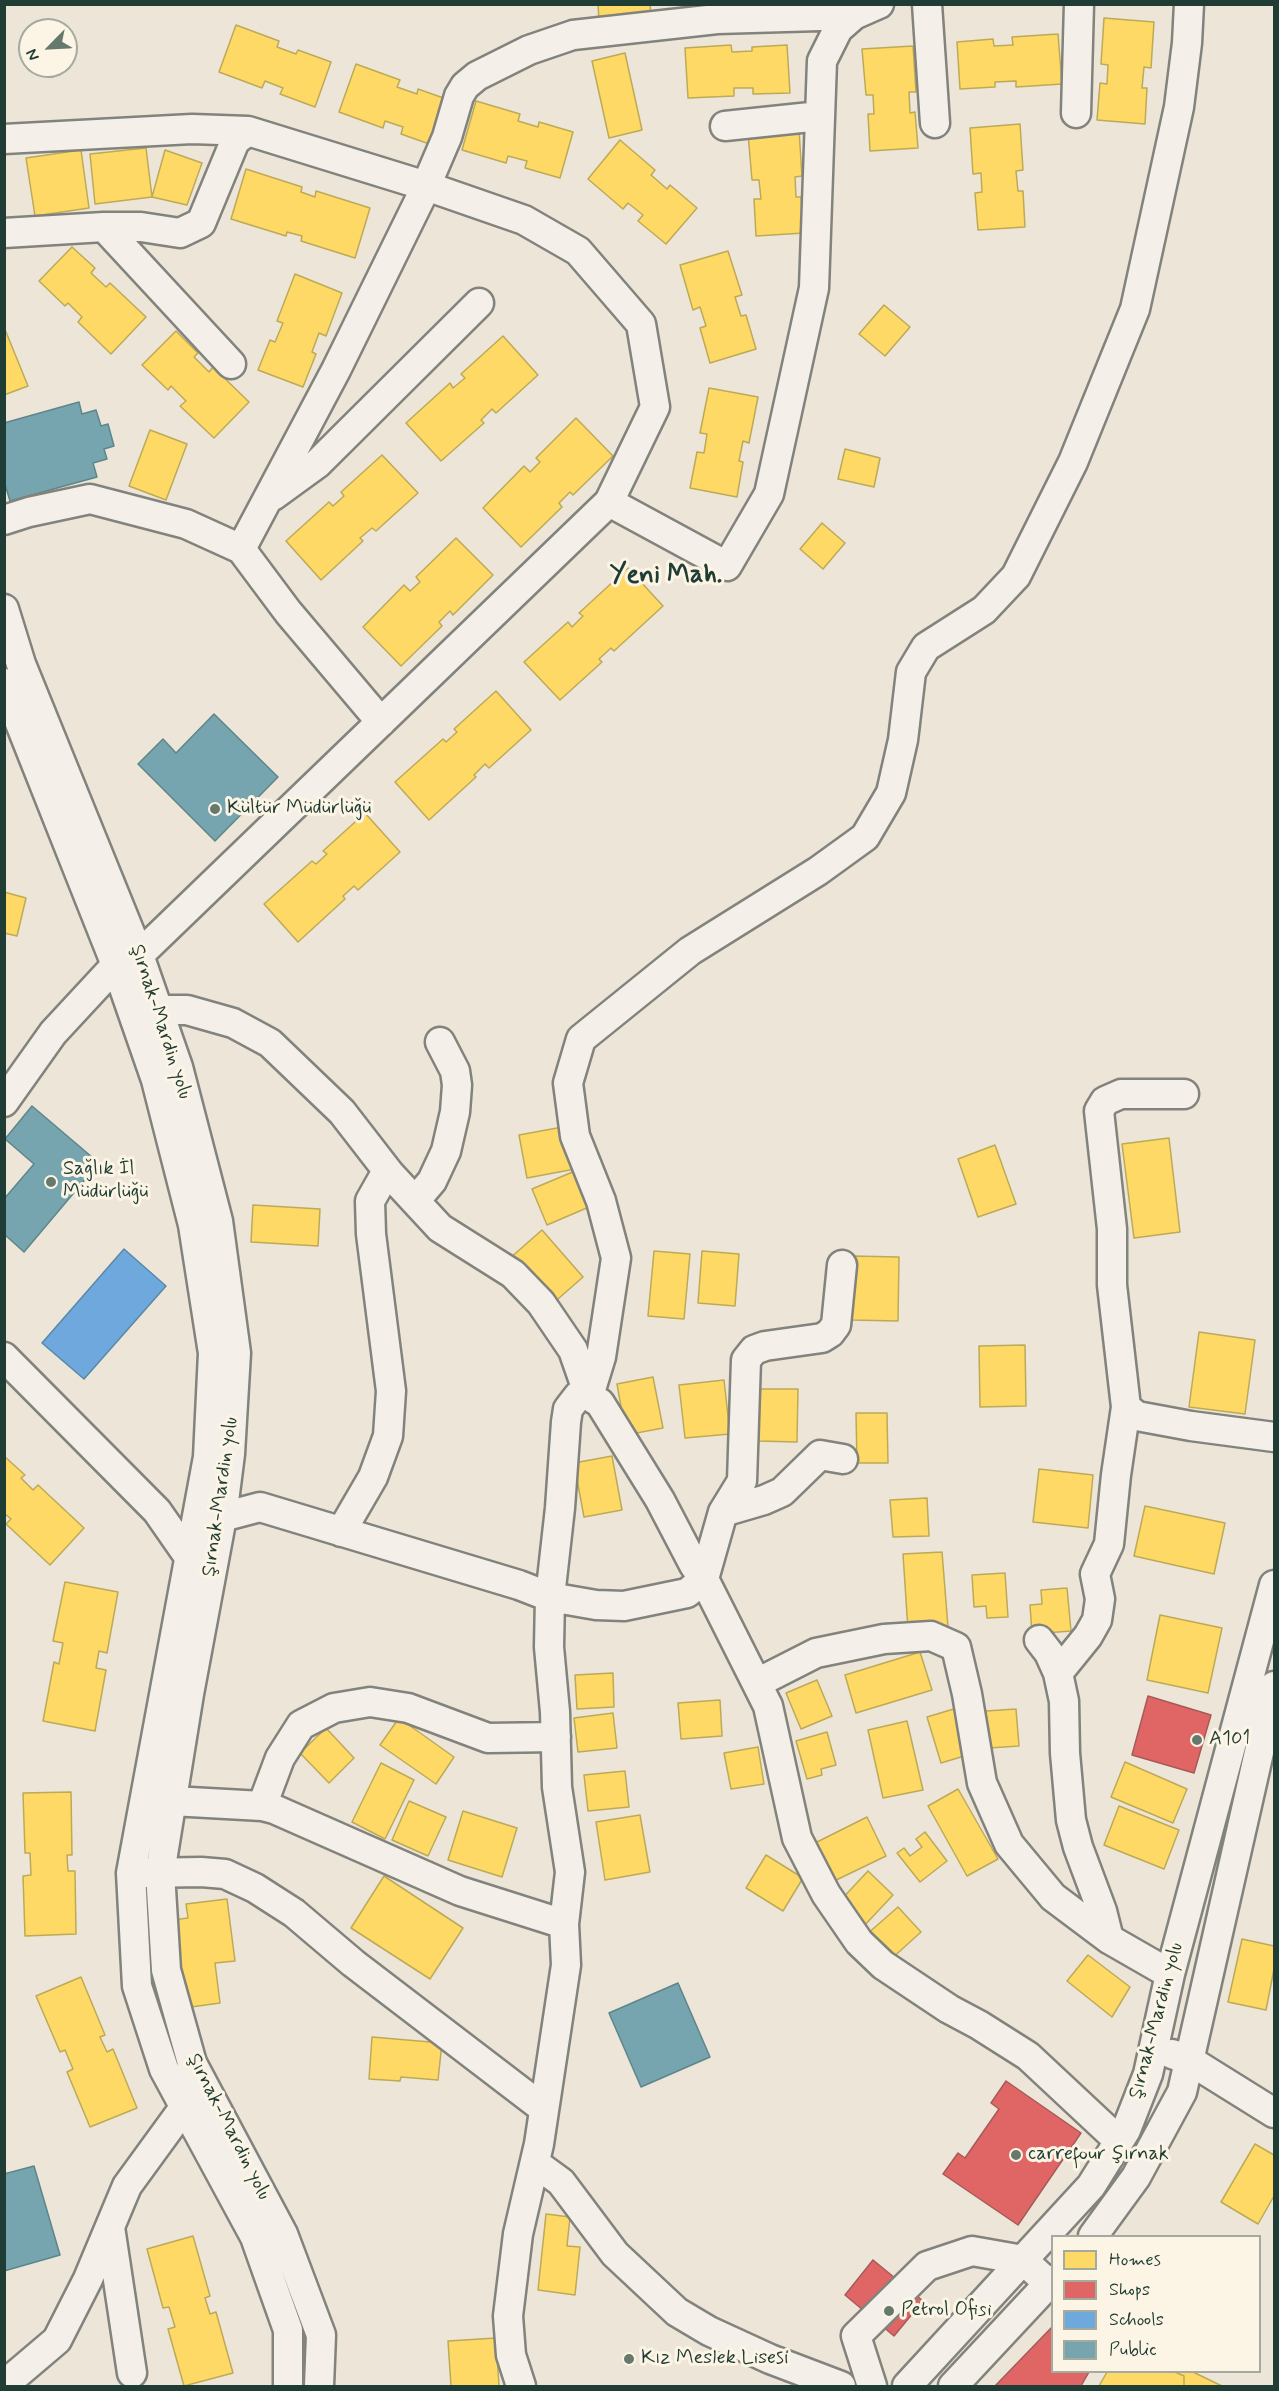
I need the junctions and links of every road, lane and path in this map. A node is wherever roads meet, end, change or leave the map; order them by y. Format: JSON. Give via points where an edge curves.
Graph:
{"nodes":[{"id":1,"x":927,"y":4,"type":"edge"},
{"id":2,"x":1079,"y":4,"type":"edge"},
{"id":3,"x":1189,"y":4,"type":"edge"},
{"id":4,"x":867,"y":10,"type":"edge"},
{"id":5,"x":1076,"y":113,"type":"dead end"},
{"id":6,"x":820,"y":116,"type":"junction"},
{"id":7,"x":935,"y":123,"type":"dead end"},
{"id":8,"x":725,"y":126,"type":"dead end"},
{"id":9,"x":248,"y":131,"type":"junction"},
{"id":10,"x":4,"y":139,"type":"edge"},
{"id":11,"x":426,"y":186,"type":"junction"},
{"id":12,"x":104,"y":227,"type":"junction"},
{"id":13,"x":4,"y":233,"type":"edge"},
{"id":14,"x":479,"y":303,"type":"dead end"},
{"id":15,"x":231,"y":363,"type":"dead end"},
{"id":16,"x":267,"y":500,"type":"junction"},
{"id":17,"x":609,"y":502,"type":"junction"},
{"id":18,"x":4,"y":520,"type":"edge"},
{"id":19,"x":241,"y":549,"type":"junction"},
{"id":20,"x":4,"y":609,"type":"edge"},
{"id":21,"x":4,"y":683,"type":"edge"},
{"id":22,"x":381,"y":722,"type":"junction"},
{"id":23,"x":127,"y":960,"type":"junction"},
{"id":24,"x":158,"y":1010,"type":"junction"},
{"id":25,"x":440,"y":1042,"type":"dead end"},
{"id":26,"x":1184,"y":1094,"type":"dead end"},
{"id":27,"x":4,"y":1102,"type":"edge"},
{"id":28,"x":390,"y":1174,"type":"junction"},
{"id":29,"x":415,"y":1201,"type":"junction"},
{"id":30,"x":842,"y":1265,"type":"dead end"},
{"id":31,"x":4,"y":1357,"type":"edge"},
{"id":32,"x":589,"y":1396,"type":"junction"},
{"id":33,"x":1126,"y":1407,"type":"junction"},
{"id":34,"x":1275,"y":1437,"type":"edge"},
{"id":35,"x":843,"y":1459,"type":"dead end"},
{"id":36,"x":723,"y":1512,"type":"junction"},
{"id":37,"x":222,"y":1516,"type":"junction"},
{"id":38,"x":341,"y":1532,"type":"junction"},
{"id":39,"x":189,"y":1557,"type":"junction"},
{"id":40,"x":704,"y":1579,"type":"junction"},
{"id":41,"x":1275,"y":1585,"type":"edge"},
{"id":42,"x":550,"y":1597,"type":"junction"},
{"id":43,"x":1040,"y":1640,"type":"dead end"},
{"id":44,"x":1058,"y":1673,"type":"junction"},
{"id":45,"x":757,"y":1683,"type":"junction"},
{"id":46,"x":1275,"y":1686,"type":"edge"},
{"id":47,"x":1268,"y":1734,"type":"edge"},
{"id":48,"x":556,"y":1737,"type":"junction"},
{"id":49,"x":172,"y":1801,"type":"junction"},
{"id":50,"x":262,"y":1806,"type":"junction"},
{"id":51,"x":131,"y":1873,"type":"junction"},
{"id":52,"x":160,"y":1873,"type":"junction"},
{"id":53,"x":564,"y":1924,"type":"junction"},
{"id":54,"x":1109,"y":1939,"type":"junction"},
{"id":55,"x":1170,"y":1974,"type":"junction"},
{"id":56,"x":1154,"y":2048,"type":"junction"},
{"id":57,"x":1189,"y":2060,"type":"junction"},
{"id":58,"x":203,"y":2084,"type":"junction"},
{"id":59,"x":184,"y":2106,"type":"junction"},
{"id":60,"x":544,"y":2109,"type":"junction"},
{"id":61,"x":1275,"y":2113,"type":"edge"},
{"id":62,"x":1119,"y":2141,"type":"junction"},
{"id":63,"x":535,"y":2163,"type":"junction"},
{"id":64,"x":110,"y":2227,"type":"junction"},
{"id":65,"x":1094,"y":2235,"type":"edge"},
{"id":66,"x":1023,"y":2260,"type":"junction"},
{"id":67,"x":1051,"y":2282,"type":"edge"},
{"id":68,"x":132,"y":2373,"type":"dead end"},
{"id":69,"x":4,"y":2385,"type":"edge"},
{"id":70,"x":288,"y":2386,"type":"edge"},
{"id":71,"x":319,"y":2386,"type":"edge"},
{"id":72,"x":521,"y":2386,"type":"edge"},
{"id":73,"x":841,"y":2386,"type":"edge"},
{"id":74,"x":872,"y":2386,"type":"edge"},
{"id":75,"x":907,"y":2386,"type":"edge"},
{"id":76,"x":953,"y":2386,"type":"edge"}],
"edges":[{"from":1,"to":7,"type":"street"},
{"from":2,"to":5,"type":"street"},
{"from":3,"to":32,"type":"street","via":[[1179,107],[1135,309],[1072,462],[1016,576],[984,610],[926,647],[910,672],[903,740],[891,794],[865,837],[690,951],[581,1040],[568,1083],[575,1136],[616,1258],[601,1357]]},
{"from":4,"to":6,"type":"street","via":[[838,29],[822,61]]},
{"from":4,"to":11,"type":"street","via":[[717,19],[549,41],[465,86]]},
{"from":6,"to":8,"type":"street"},
{"from":6,"to":17,"type":"street","via":[[814,288],[769,494],[727,566]]},
{"from":9,"to":10,"type":"street","via":[[192,129]]},
{"from":9,"to":11,"type":"street"},
{"from":9,"to":12,"type":"street","via":[[235,141],[201,223],[180,233]]},
{"from":11,"to":16,"type":"street"},
{"from":11,"to":17,"type":"street","via":[[524,220],[578,251],[641,324],[655,407]]},
{"from":12,"to":13,"type":"street"},
{"from":12,"to":15,"type":"street"},
{"from":14,"to":16,"type":"street","via":[[317,464]]},
{"from":16,"to":19,"type":"street"},
{"from":17,"to":22,"type":"street"},
{"from":18,"to":19,"type":"street","via":[[90,500],[186,524]]},
{"from":19,"to":22,"type":"street","via":[[288,612]]},
{"from":20,"to":23,"type":"street","name":"Şırnak-Mardin yolu"},
{"from":21,"to":23,"type":"street","name":"Şırnak-Mardin yolu","via":[[109,952]]},
{"from":22,"to":23,"type":"street"},
{"from":23,"to":24,"type":"street","name":"Şırnak-Mardin yolu"},
{"from":23,"to":27,"type":"street","via":[[53,1033]]},
{"from":23,"to":39,"type":"street","name":"Şırnak-Mardin yolu","via":[[193,1225],[213,1353],[208,1457]]},
{"from":24,"to":28,"type":"street","via":[[187,1010],[233,1023],[270,1043],[342,1112]]},
{"from":24,"to":37,"type":"street","name":"Şırnak-Mardin yolu","via":[[178,1067],[218,1221],[236,1353]]},
{"from":25,"to":29,"type":"street","via":[[455,1071],[455,1112],[446,1151],[432,1181]]},
{"from":26,"to":33,"type":"street","via":[[1120,1094],[1106,1101],[1099,1111]]},
{"from":28,"to":29,"type":"street"},
{"from":28,"to":38,"type":"street","via":[[383,1178],[370,1201],[391,1391],[388,1436],[373,1477]]},
{"from":29,"to":32,"type":"street","via":[[440,1228],[513,1275],[541,1303],[573,1350]]},
{"from":30,"to":36,"type":"street","via":[[836,1325],[830,1333],[822,1338],[765,1346],[754,1350],[747,1360],[742,1481]]},
{"from":31,"to":39,"type":"street","via":[[157,1511]]},
{"from":32,"to":40,"type":"street","via":[[606,1412]]},
{"from":32,"to":42,"type":"street","via":[[578,1396],[568,1409]]},
{"from":33,"to":34,"type":"street","via":[[1137,1416]]},
{"from":33,"to":44,"type":"street","via":[[1109,1544],[1095,1574],[1100,1599],[1097,1620]]},
{"from":35,"to":36,"type":"street","via":[[820,1455],[782,1492]]},
{"from":36,"to":40,"type":"street"},
{"from":37,"to":38,"type":"street","via":[[260,1507]]},
{"from":37,"to":49,"type":"street","name":"Şırnak-Mardin yolu"},
{"from":38,"to":42,"type":"street"},
{"from":39,"to":51,"type":"street","name":"Şırnak-Mardin yolu"},
{"from":40,"to":42,"type":"street","via":[[687,1593],[624,1606]]},
{"from":40,"to":45,"type":"street"},
{"from":41,"to":55,"type":"street","name":"Şırnak-Mardin yolu"},
{"from":42,"to":48,"type":"street","via":[[549,1647]]},
{"from":43,"to":44,"type":"street"},
{"from":44,"to":54,"type":"street","via":[[1064,1701],[1071,1820]]},
{"from":45,"to":54,"type":"street","via":[[816,1653],[884,1639],[931,1636],[956,1647],[982,1783],[1009,1844],[1053,1897]]},
{"from":45,"to":62,"type":"street","via":[[768,1706],[797,1838],[826,1894],[859,1942],[883,1965],[1028,2056]]},
{"from":46,"to":47,"type":"street","name":"Şırnak-Mardin yolu"},
{"from":47,"to":57,"type":"street","name":"Şırnak-Mardin yolu"},
{"from":48,"to":50,"type":"street","via":[[488,1738],[408,1708],[370,1702],[334,1708],[301,1725],[280,1758]]},
{"from":48,"to":53,"type":"street","via":[[557,1787],[570,1872]]},
{"from":49,"to":50,"type":"street"},
{"from":49,"to":52,"type":"street","name":"Şırnak-Mardin yolu"},
{"from":50,"to":53,"type":"street","via":[[460,1891]]},
{"from":51,"to":52,"type":"street"},
{"from":51,"to":59,"type":"street","name":"Şırnak-Mardin yolu","via":[[137,1986],[164,2069]]},
{"from":52,"to":58,"type":"street","name":"Şırnak-Mardin yolu","via":[[166,1970],[192,2063]]},
{"from":52,"to":60,"type":"street","via":[[225,1874],[255,1888],[294,1913],[353,1964]]},
{"from":53,"to":60,"type":"street","via":[[566,1965]]},
{"from":54,"to":55,"type":"street"},
{"from":55,"to":56,"type":"street","name":"Şırnak-Mardin yolu"},
{"from":56,"to":57,"type":"street"},
{"from":56,"to":62,"type":"street","name":"Şırnak-Mardin yolu","via":[[1148,2074]]},
{"from":57,"to":61,"type":"street"},
{"from":57,"to":65,"type":"street","name":"Şırnak-Mardin yolu","via":[[1182,2092],[1136,2177]]},
{"from":58,"to":59,"type":"street"},
{"from":58,"to":71,"type":"street","name":"Şırnak-Mardin yolu","via":[[283,2234],[321,2335]]},
{"from":59,"to":64,"type":"street","via":[[127,2186]]},
{"from":59,"to":70,"type":"street","name":"Şırnak-Mardin yolu","via":[[255,2236],[288,2330]]},
{"from":60,"to":63,"type":"street"},
{"from":62,"to":66,"type":"street","name":"Şırnak-Mardin yolu","via":[[1091,2186]]},
{"from":63,"to":72,"type":"street","via":[[518,2234],[508,2316],[511,2355]]},
{"from":63,"to":73,"type":"street","via":[[561,2182],[615,2254],[677,2312],[770,2359]]},
{"from":64,"to":68,"type":"street"},
{"from":64,"to":69,"type":"street","via":[[57,2340]]},
{"from":66,"to":67,"type":"street"},
{"from":66,"to":74,"type":"street","via":[[972,2251],[927,2266],[856,2336]]},
{"from":66,"to":75,"type":"street","name":"Şırnak-Mardin yolu"},
{"from":67,"to":76,"type":"street"}]}
